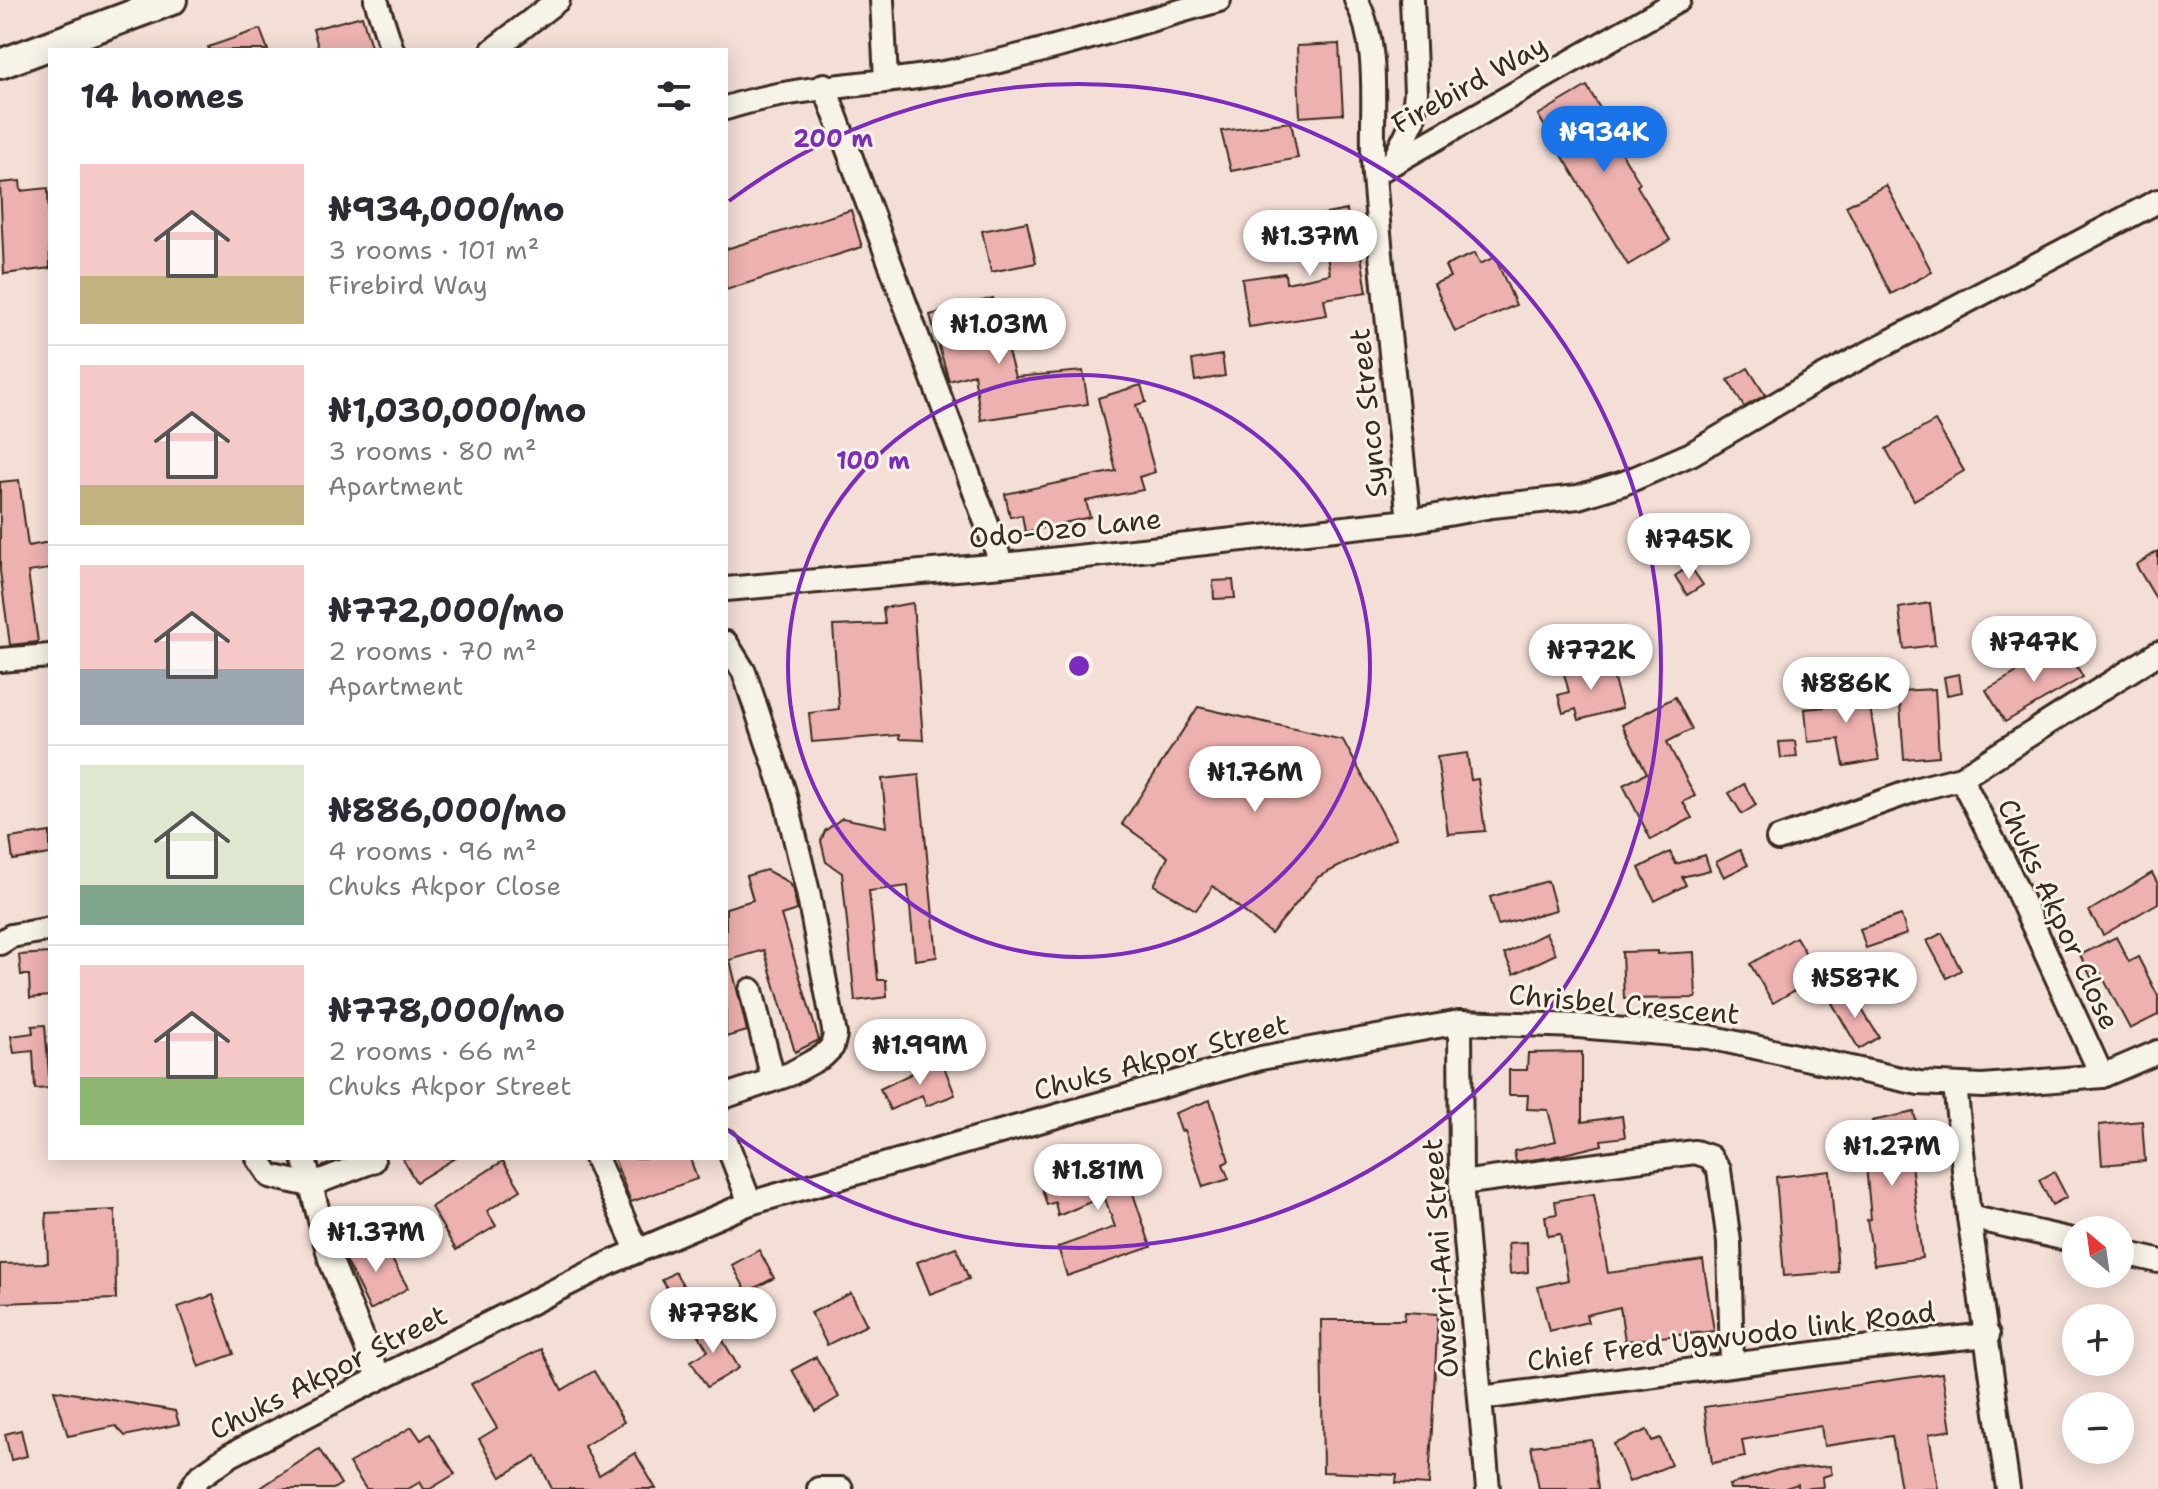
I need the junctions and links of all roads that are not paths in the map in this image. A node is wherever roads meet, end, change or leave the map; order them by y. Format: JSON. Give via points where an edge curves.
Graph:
{"nodes":[{"id":1,"x":172,"y":0,"type":"edge"},
{"id":2,"x":376,"y":0,"type":"edge"},
{"id":3,"x":558,"y":0,"type":"edge"},
{"id":4,"x":882,"y":0,"type":"edge"},
{"id":5,"x":1219,"y":0,"type":"edge"},
{"id":6,"x":1412,"y":0,"type":"edge"},
{"id":7,"x":1679,"y":0,"type":"edge"},
{"id":8,"x":1360,"y":6,"type":"edge"},
{"id":9,"x":391,"y":48,"type":"edge"},
{"id":10,"x":496,"y":48,"type":"edge"},
{"id":11,"x":0,"y":64,"type":"edge"},
{"id":12,"x":886,"y":80,"type":"junction"},
{"id":13,"x":824,"y":85,"type":"junction"},
{"id":14,"x":728,"y":107,"type":"edge"},
{"id":15,"x":1394,"y":160,"type":"junction"},
{"id":16,"x":1374,"y":174,"type":"junction"},
{"id":17,"x":2158,"y":201,"type":"edge"},
{"id":18,"x":1409,"y":521,"type":"junction"},
{"id":19,"x":1002,"y":565,"type":"junction"},
{"id":20,"x":728,"y":589,"type":"edge"},
{"id":21,"x":728,"y":646,"type":"edge"},
{"id":22,"x":2158,"y":653,"type":"edge"},
{"id":23,"x":48,"y":656,"type":"edge"},
{"id":24,"x":0,"y":660,"type":"edge"},
{"id":25,"x":1961,"y":778,"type":"junction"},
{"id":26,"x":1778,"y":839,"type":"dead end"},
{"id":27,"x":48,"y":929,"type":"edge"},
{"id":28,"x":0,"y":943,"type":"edge"},
{"id":29,"x":751,"y":990,"type":"dead end"},
{"id":30,"x":1460,"y":1022,"type":"junction"},
{"id":31,"x":2158,"y":1052,"type":"edge"},
{"id":32,"x":2102,"y":1076,"type":"junction"},
{"id":33,"x":773,"y":1079,"type":"junction"},
{"id":34,"x":1955,"y":1085,"type":"junction"},
{"id":35,"x":728,"y":1095,"type":"edge"},
{"id":36,"x":728,"y":1146,"type":"edge"},
{"id":37,"x":259,"y":1160,"type":"edge"},
{"id":38,"x":304,"y":1160,"type":"edge"},
{"id":39,"x":597,"y":1160,"type":"edge"},
{"id":40,"x":373,"y":1161,"type":"dead end"},
{"id":41,"x":1461,"y":1183,"type":"junction"},
{"id":42,"x":310,"y":1185,"type":"junction"},
{"id":43,"x":750,"y":1203,"type":"junction"},
{"id":44,"x":1969,"y":1217,"type":"junction"},
{"id":45,"x":2062,"y":1238,"type":"edge"},
{"id":46,"x":637,"y":1250,"type":"junction"},
{"id":47,"x":2134,"y":1255,"type":"edge"},
{"id":48,"x":2158,"y":1261,"type":"edge"},
{"id":49,"x":1988,"y":1335,"type":"junction"},
{"id":50,"x":1732,"y":1364,"type":"junction"},
{"id":51,"x":379,"y":1378,"type":"junction"},
{"id":52,"x":1481,"y":1398,"type":"junction"},
{"id":53,"x":191,"y":1489,"type":"edge"},
{"id":54,"x":819,"y":1489,"type":"edge"},
{"id":55,"x":839,"y":1489,"type":"edge"},
{"id":56,"x":1488,"y":1489,"type":"edge"},
{"id":57,"x":2008,"y":1489,"type":"edge"}],
"edges":[{"from":1,"to":11,"type":"street"},
{"from":2,"to":9,"type":"street"},
{"from":3,"to":10,"type":"street"},
{"from":4,"to":12,"type":"street"},
{"from":5,"to":12,"type":"street","via":[[981,65]]},
{"from":6,"to":15,"type":"street","via":[[1413,121]]},
{"from":7,"to":15,"type":"street","name":"Firebird Way"},
{"from":8,"to":16,"type":"street","name":"Synco Street","via":[[1371,52]]},
{"from":12,"to":13,"type":"street"},
{"from":13,"to":14,"type":"street"},
{"from":13,"to":19,"type":"street"},
{"from":15,"to":16,"type":"street","name":"Firebird Way"},
{"from":16,"to":18,"type":"street","name":"Synco Street"},
{"from":17,"to":18,"type":"street","name":"Odo-Ozo Lane","via":[[1833,371],[1691,454],[1624,483],[1578,497]]},
{"from":18,"to":19,"type":"street","name":"Odo-Ozo Lane"},
{"from":19,"to":20,"type":"street","name":"Odo-Ozo Lane"},
{"from":21,"to":33,"type":"street","via":[[744,672],[784,792],[835,1035],[823,1056]]},
{"from":22,"to":25,"type":"street"},
{"from":23,"to":24,"type":"street"},
{"from":25,"to":26,"type":"street"},
{"from":25,"to":32,"type":"street","name":"Chuks Akpor Close"},
{"from":27,"to":28,"type":"street"},
{"from":29,"to":33,"type":"street"},
{"from":30,"to":34,"type":"street","name":"Chrisbel Crescent","via":[[1709,1037],[1919,1083]]},
{"from":30,"to":41,"type":"street","name":"Owerri-Ani Street"},
{"from":30,"to":43,"type":"street","name":"Chuks Akpor Street","via":[[1247,1062]]},
{"from":31,"to":32,"type":"street","name":"Chrisbel Crescent"},
{"from":32,"to":34,"type":"street","name":"Chrisbel Crescent"},
{"from":33,"to":35,"type":"street"},
{"from":34,"to":44,"type":"street"},
{"from":36,"to":43,"type":"street"},
{"from":37,"to":42,"type":"street","via":[[270,1176]]},
{"from":38,"to":42,"type":"street"},
{"from":39,"to":46,"type":"street"},
{"from":40,"to":42,"type":"street"},
{"from":41,"to":50,"type":"street","via":[[1695,1152],[1710,1157],[1719,1170],[1729,1242]]},
{"from":41,"to":52,"type":"street","name":"Owerri-Ani Street"},
{"from":42,"to":51,"type":"street","via":[[330,1259]]},
{"from":43,"to":46,"type":"street","name":"Chuks Akpor Street"},
{"from":44,"to":45,"type":"street"},
{"from":44,"to":49,"type":"street"},
{"from":46,"to":51,"type":"street","name":"Chuks Akpor Street"},
{"from":47,"to":48,"type":"street"},
{"from":49,"to":50,"type":"street","name":"Chief Fred Ugwuodo link Road"},
{"from":49,"to":57,"type":"street"},
{"from":50,"to":52,"type":"street","name":"Chief Fred Ugwuodo link Road"},
{"from":51,"to":53,"type":"street","name":"Chuks Akpor Street","via":[[229,1456]]},
{"from":52,"to":56,"type":"street","name":"Owerri-Ani Street"},
{"from":54,"to":55,"type":"street"}]}
